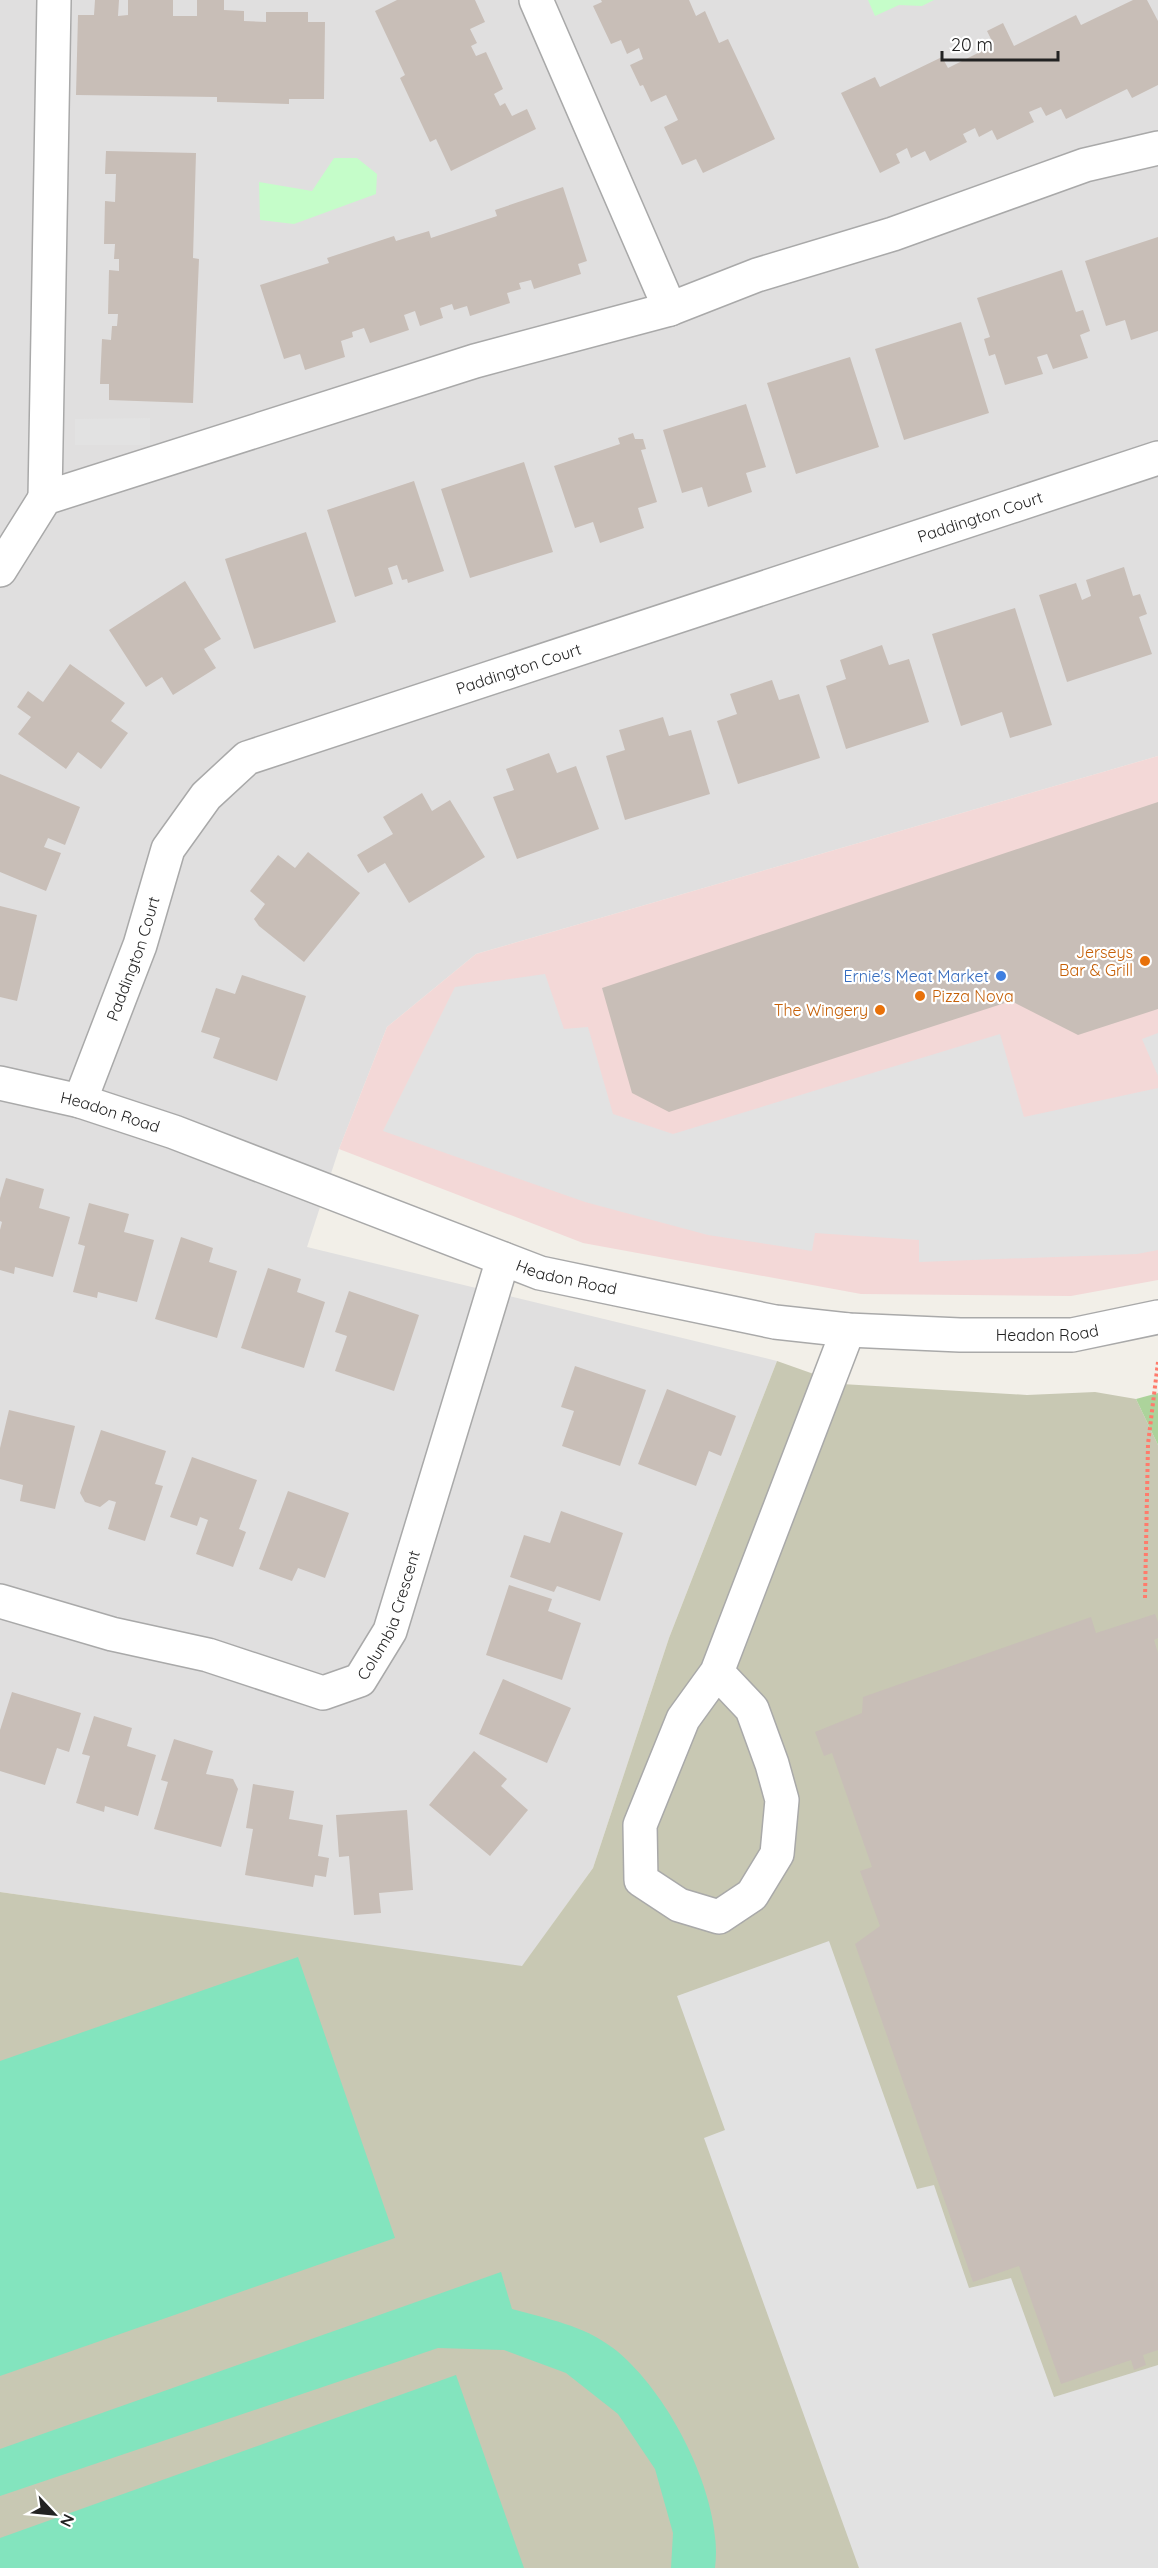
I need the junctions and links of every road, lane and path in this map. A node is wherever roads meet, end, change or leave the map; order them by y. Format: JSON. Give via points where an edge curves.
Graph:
{"nodes":[{"id":1,"x":54,"y":0,"type":"edge"},
{"id":2,"x":536,"y":0,"type":"edge"},
{"id":3,"x":1158,"y":148,"type":"edge"},
{"id":4,"x":670,"y":309,"type":"junction"},
{"id":5,"x":1158,"y":458,"type":"edge"},
{"id":6,"x":45,"y":498,"type":"junction"},
{"id":7,"x":0,"y":570,"type":"edge"},
{"id":8,"x":0,"y":1083,"type":"edge"},
{"id":9,"x":80,"y":1101,"type":"junction"},
{"id":10,"x":503,"y":1259,"type":"junction"},
{"id":11,"x":1158,"y":1317,"type":"edge"},
{"id":12,"x":848,"y":1330,"type":"junction"},
{"id":13,"x":1158,"y":1362,"type":"edge"},
{"id":14,"x":1145,"y":1598,"type":"dead end"},
{"id":15,"x":0,"y":1601,"type":"edge"},
{"id":16,"x":717,"y":1672,"type":"junction"}],
"edges":[{"from":1,"to":6,"type":"street"},
{"from":2,"to":4,"type":"street"},
{"from":3,"to":4,"type":"street","via":[[1086,165],[892,234],[757,275]]},
{"from":4,"to":6,"type":"street","via":[[475,361]]},
{"from":5,"to":9,"type":"street","name":"Paddington Court","via":[[247,758],[206,796],[168,849],[140,945]]},
{"from":6,"to":7,"type":"street"},
{"from":8,"to":9,"type":"street","name":"Headon Road"},
{"from":9,"to":10,"type":"street","name":"Headon Road","via":[[174,1132]]},
{"from":10,"to":12,"type":"street","name":"Headon Road","via":[[540,1273],[775,1322]]},
{"from":10,"to":15,"type":"street","name":"Columbia Crescent","via":[[390,1631],[360,1680],[322,1693],[208,1655],[111,1634]]},
{"from":11,"to":12,"type":"street","name":"Headon Road","via":[[1072,1335]]},
{"from":12,"to":16,"type":"street"},
{"from":13,"to":14,"type":"path","via":[[1148,1444]]},
{"from":16,"to":16,"type":"street","via":[[683,1719],[640,1825],[641,1880],[679,1905],[719,1917],[752,1895],[777,1854],[782,1800],[752,1709]]}]}
